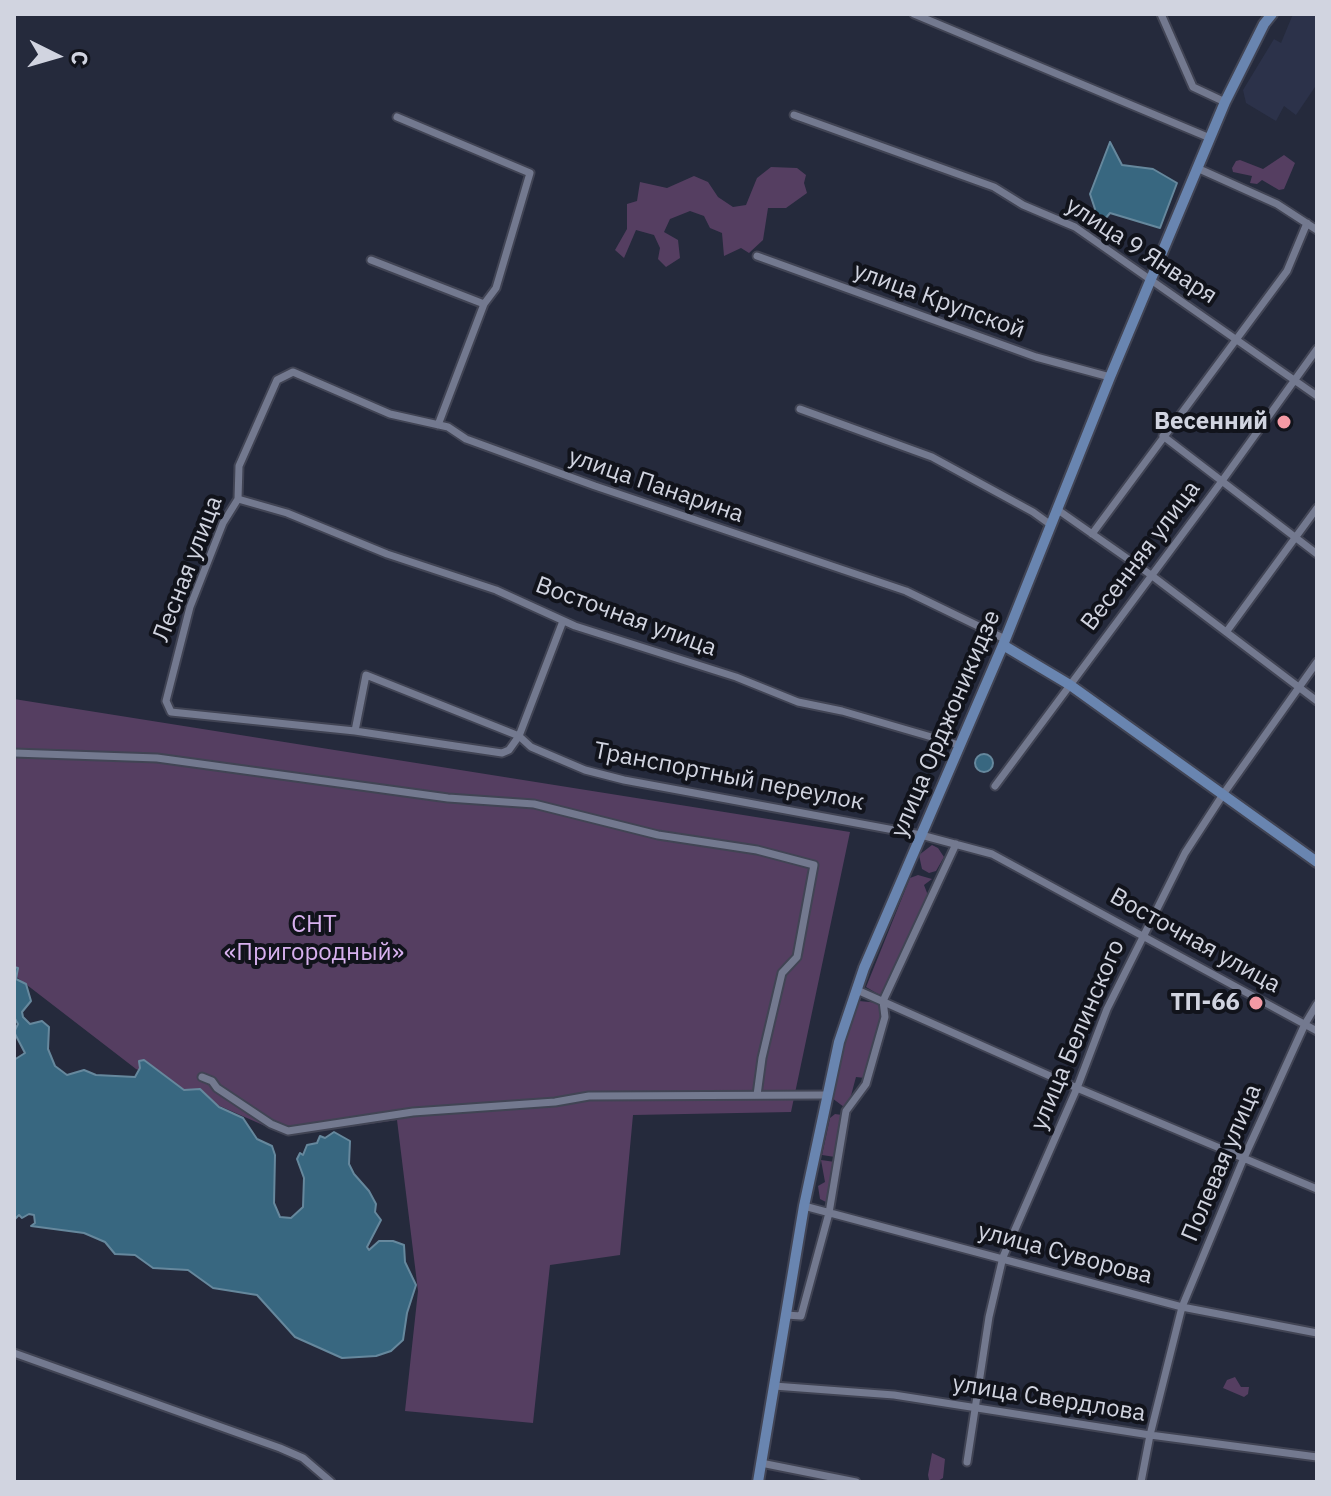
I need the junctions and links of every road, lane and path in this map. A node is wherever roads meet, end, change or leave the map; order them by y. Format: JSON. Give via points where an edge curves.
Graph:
{"nodes":[{"id":1,"x":914,"y":14,"type":"edge"},
{"id":2,"x":1161,"y":14,"type":"edge"},
{"id":3,"x":1272,"y":14,"type":"edge"},
{"id":4,"x":1225,"y":102,"type":"junction"},
{"id":5,"x":794,"y":115,"type":"dead end"},
{"id":6,"x":397,"y":117,"type":"dead end"},
{"id":7,"x":1210,"y":138,"type":"junction"},
{"id":8,"x":1197,"y":168,"type":"junction"},
{"id":9,"x":1307,"y":223,"type":"junction"},
{"id":10,"x":1317,"y":229,"type":"edge"},
{"id":11,"x":757,"y":256,"type":"dead end"},
{"id":12,"x":371,"y":260,"type":"dead end"},
{"id":13,"x":1150,"y":279,"type":"junction"},
{"id":14,"x":484,"y":304,"type":"junction"},
{"id":15,"x":1237,"y":338,"type":"junction"},
{"id":16,"x":1317,"y":349,"type":"edge"},
{"id":17,"x":293,"y":372,"type":"joint"},
{"id":18,"x":1110,"y":377,"type":"junction"},
{"id":19,"x":1295,"y":380,"type":"junction"},
{"id":20,"x":1317,"y":396,"type":"edge"},
{"id":21,"x":800,"y":409,"type":"dead end"},
{"id":22,"x":438,"y":425,"type":"junction"},
{"id":23,"x":1163,"y":436,"type":"junction"},
{"id":24,"x":1222,"y":481,"type":"junction"},
{"id":25,"x":238,"y":499,"type":"junction"},
{"id":26,"x":1317,"y":508,"type":"edge"},
{"id":27,"x":1058,"y":510,"type":"junction"},
{"id":28,"x":1051,"y":525,"type":"junction"},
{"id":29,"x":1092,"y":534,"type":"junction"},
{"id":30,"x":1296,"y":537,"type":"junction"},
{"id":31,"x":1317,"y":554,"type":"edge"},
{"id":32,"x":1151,"y":575,"type":"junction"},
{"id":33,"x":563,"y":621,"type":"junction"},
{"id":34,"x":1227,"y":631,"type":"junction"},
{"id":35,"x":1004,"y":642,"type":"junction"},
{"id":36,"x":1317,"y":662,"type":"edge"},
{"id":37,"x":1070,"y":685,"type":"junction"},
{"id":38,"x":1299,"y":687,"type":"junction"},
{"id":39,"x":1317,"y":701,"type":"edge"},
{"id":40,"x":355,"y":731,"type":"junction"},
{"id":41,"x":519,"y":736,"type":"junction"},
{"id":42,"x":959,"y":745,"type":"junction"},
{"id":43,"x":14,"y":753,"type":"edge"},
{"id":44,"x":995,"y":786,"type":"dead end"},
{"id":45,"x":1224,"y":793,"type":"junction"},
{"id":46,"x":921,"y":835,"type":"junction"},
{"id":47,"x":956,"y":844,"type":"junction"},
{"id":48,"x":1317,"y":862,"type":"edge"},
{"id":49,"x":1142,"y":935,"type":"junction"},
{"id":50,"x":857,"y":990,"type":"junction"},
{"id":51,"x":883,"y":1001,"type":"junction"},
{"id":52,"x":1317,"y":1004,"type":"edge"},
{"id":53,"x":1305,"y":1024,"type":"junction"},
{"id":54,"x":1317,"y":1031,"type":"edge"},
{"id":55,"x":202,"y":1077,"type":"dead end"},
{"id":56,"x":1077,"y":1088,"type":"junction"},
{"id":57,"x":757,"y":1095,"type":"junction"},
{"id":58,"x":827,"y":1095,"type":"junction"},
{"id":59,"x":1243,"y":1160,"type":"junction"},
{"id":60,"x":1317,"y":1189,"type":"edge"},
{"id":61,"x":804,"y":1206,"type":"junction"},
{"id":62,"x":829,"y":1213,"type":"junction"},
{"id":63,"x":1003,"y":1257,"type":"junction"},
{"id":64,"x":1182,"y":1307,"type":"junction"},
{"id":65,"x":786,"y":1315,"type":"junction"},
{"id":66,"x":1317,"y":1333,"type":"edge"},
{"id":67,"x":14,"y":1353,"type":"edge"},
{"id":68,"x":774,"y":1386,"type":"junction"},
{"id":69,"x":975,"y":1408,"type":"junction"},
{"id":70,"x":1150,"y":1435,"type":"junction"},
{"id":71,"x":1317,"y":1457,"type":"edge"},
{"id":72,"x":967,"y":1462,"type":"dead end"},
{"id":73,"x":761,"y":1463,"type":"junction"},
{"id":74,"x":331,"y":1482,"type":"edge"},
{"id":75,"x":758,"y":1482,"type":"edge"},
{"id":76,"x":856,"y":1482,"type":"edge"},
{"id":77,"x":1141,"y":1482,"type":"edge"}],
"edges":[{"from":1,"to":7,"type":"street"},
{"from":2,"to":4,"type":"street","via":[[1193,87]]},
{"from":3,"to":4,"type":"main road","name":"улица Орджоникидзе"},
{"from":4,"to":7,"type":"main road","name":"улица Орджоникидзе"},
{"from":5,"to":13,"type":"street","name":"улица 9 Января","via":[[994,187],[1075,227]]},
{"from":6,"to":14,"type":"street","via":[[530,173],[496,288]]},
{"from":7,"to":8,"type":"main road","name":"улица Орджоникидзе"},
{"from":8,"to":9,"type":"street"},
{"from":8,"to":13,"type":"main road","name":"улица Орджоникидзе"},
{"from":9,"to":10,"type":"street"},
{"from":9,"to":15,"type":"street","via":[[1287,271]]},
{"from":11,"to":18,"type":"street","name":"улица Крупской","via":[[1036,357]]},
{"from":12,"to":14,"type":"street"},
{"from":13,"to":15,"type":"street","name":"улица 9 Января"},
{"from":13,"to":18,"type":"main road","name":"улица Орджоникидзе"},
{"from":14,"to":22,"type":"street"},
{"from":15,"to":19,"type":"street","name":"улица 9 Января"},
{"from":15,"to":23,"type":"street"},
{"from":16,"to":19,"type":"street","name":"Весенняя улица"},
{"from":17,"to":22,"type":"street","name":"улица Панарина","via":[[390,414]]},
{"from":17,"to":25,"type":"street","name":"Лесная улица","via":[[277,380],[239,466]]},
{"from":18,"to":27,"type":"main road","name":"улица Орджоникидзе"},
{"from":19,"to":20,"type":"street","name":"улица 9 Января"},
{"from":19,"to":24,"type":"street","name":"Весенняя улица"},
{"from":21,"to":28,"type":"street","via":[[932,457]]},
{"from":22,"to":35,"type":"street","name":"улица Панарина","via":[[595,486],[906,591]]},
{"from":23,"to":24,"type":"street"},
{"from":23,"to":29,"type":"street"},
{"from":24,"to":30,"type":"street"},
{"from":24,"to":32,"type":"street","name":"Весенняя улица"},
{"from":25,"to":33,"type":"street","name":"Восточная улица","via":[[496,590]]},
{"from":25,"to":40,"type":"street","name":"Лесная улица","via":[[190,607],[166,701],[171,712]]},
{"from":26,"to":30,"type":"street"},
{"from":27,"to":28,"type":"main road","name":"улица Орджоникидзе"},
{"from":27,"to":29,"type":"street"},
{"from":28,"to":35,"type":"main road","name":"улица Орджоникидзе"},
{"from":29,"to":32,"type":"street"},
{"from":30,"to":31,"type":"street"},
{"from":30,"to":34,"type":"street"},
{"from":32,"to":34,"type":"street"},
{"from":32,"to":37,"type":"street","name":"Весенняя улица"},
{"from":33,"to":41,"type":"street"},
{"from":33,"to":42,"type":"street","name":"Восточная улица","via":[[798,702]]},
{"from":34,"to":38,"type":"street"},
{"from":35,"to":37,"type":"main road","name":"улица Панарина"},
{"from":35,"to":42,"type":"main road","name":"улица Орджоникидзе"},
{"from":36,"to":38,"type":"street","name":"улица Белинского"},
{"from":37,"to":44,"type":"street","name":"Весенняя улица"},
{"from":37,"to":45,"type":"main road","name":"улица Панарина"},
{"from":38,"to":39,"type":"street"},
{"from":38,"to":45,"type":"street","name":"улица Белинского"},
{"from":40,"to":41,"type":"street","via":[[502,753]]},
{"from":40,"to":41,"type":"street","name":"Транспортный переулок","via":[[366,675]]},
{"from":41,"to":46,"type":"street","name":"Транспортный переулок","via":[[531,747],[585,770],[624,780]]},
{"from":42,"to":46,"type":"main road","name":"улица Орджоникидзе"},
{"from":43,"to":57,"type":"street","via":[[157,758],[448,798],[534,804],[814,865],[797,957],[782,973]]},
{"from":45,"to":48,"type":"main road","name":"улица Панарина"},
{"from":45,"to":49,"type":"street","name":"улица Белинского"},
{"from":46,"to":47,"type":"street","name":"Восточная улица"},
{"from":46,"to":50,"type":"main road","name":"улица Орджоникидзе"},
{"from":47,"to":49,"type":"street","name":"Восточная улица","via":[[992,854]]},
{"from":47,"to":51,"type":"street"},
{"from":49,"to":53,"type":"street","name":"Восточная улица"},
{"from":49,"to":56,"type":"street","name":"улица Белинского"},
{"from":50,"to":51,"type":"street"},
{"from":50,"to":58,"type":"main road","name":"улица Орджоникидзе"},
{"from":51,"to":56,"type":"street"},
{"from":51,"to":62,"type":"street","via":[[885,1017],[866,1084],[846,1111]]},
{"from":52,"to":53,"type":"street","name":"Полевая улица"},
{"from":53,"to":54,"type":"street","name":"Восточная улица"},
{"from":53,"to":59,"type":"street","name":"Полевая улица"},
{"from":55,"to":57,"type":"street","via":[[288,1131],[413,1112],[589,1096]]},
{"from":56,"to":59,"type":"street"},
{"from":56,"to":63,"type":"street","name":"улица Белинского"},
{"from":57,"to":58,"type":"street"},
{"from":58,"to":61,"type":"main road","name":"улица Орджоникидзе"},
{"from":59,"to":60,"type":"street"},
{"from":59,"to":64,"type":"street","name":"Полевая улица"},
{"from":61,"to":62,"type":"street","name":"улица Суворова"},
{"from":61,"to":65,"type":"main road","name":"улица Орджоникидзе"},
{"from":62,"to":63,"type":"street","name":"улица Суворова"},
{"from":62,"to":65,"type":"street","via":[[801,1316]]},
{"from":63,"to":64,"type":"street","name":"улица Суворова"},
{"from":63,"to":69,"type":"street","name":"улица Белинского"},
{"from":64,"to":66,"type":"street","name":"улица Суворова"},
{"from":64,"to":70,"type":"street","name":"Полевая улица"},
{"from":65,"to":68,"type":"main road","name":"улица Орджоникидзе"},
{"from":67,"to":74,"type":"street","via":[[280,1448],[303,1458]]},
{"from":68,"to":69,"type":"street","name":"улица Свердлова","via":[[894,1395]]},
{"from":68,"to":73,"type":"main road","name":"улица Орджоникидзе"},
{"from":69,"to":70,"type":"street","name":"улица Свердлова"},
{"from":69,"to":72,"type":"street","name":"улица Белинского"},
{"from":70,"to":71,"type":"street","name":"улица Свердлова"},
{"from":70,"to":77,"type":"street","name":"Полевая улица"},
{"from":73,"to":75,"type":"main road","name":"улица Орджоникидзе"},
{"from":73,"to":76,"type":"street"}]}
